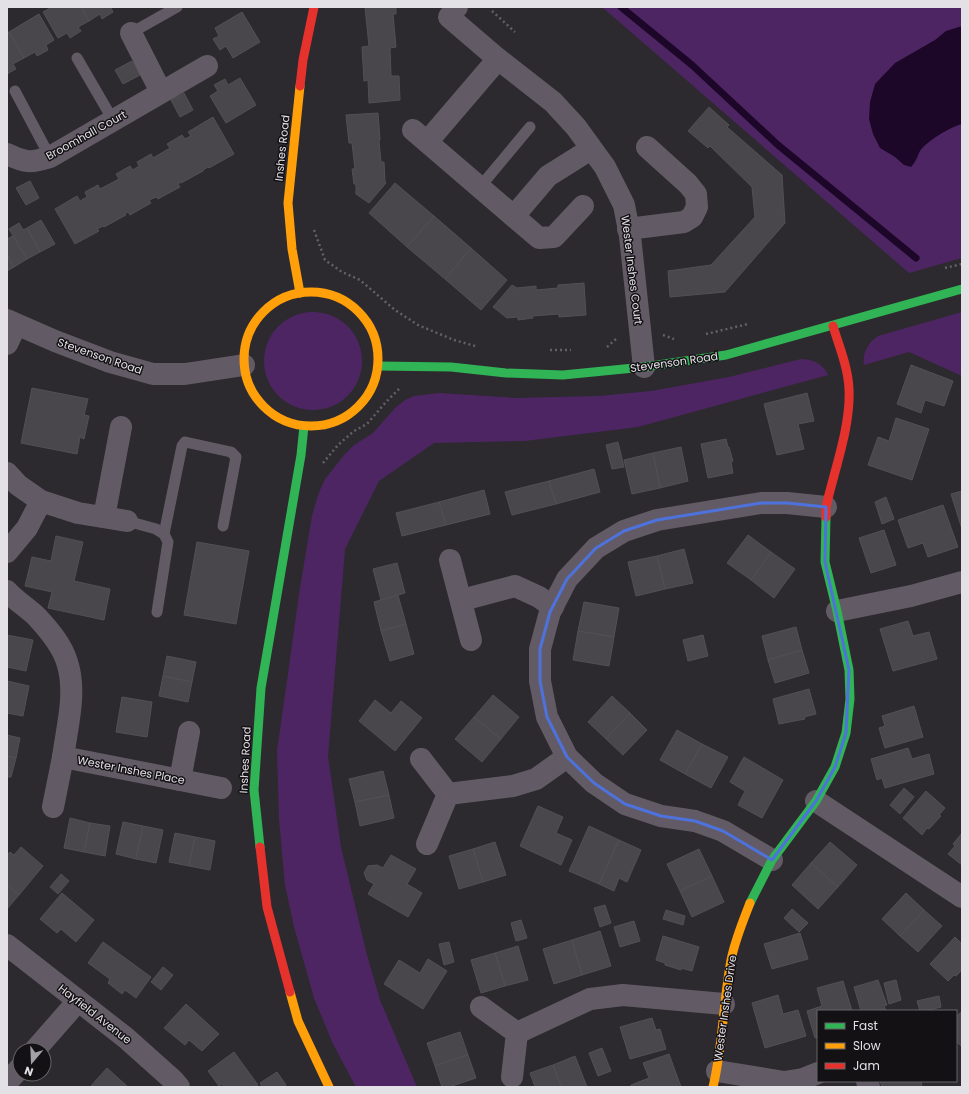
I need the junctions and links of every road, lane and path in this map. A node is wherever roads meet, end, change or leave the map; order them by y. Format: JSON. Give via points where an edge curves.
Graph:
{"nodes":[{"id":1,"x":177,"y":7,"type":"edge"},
{"id":2,"x":314,"y":7,"type":"edge"},
{"id":3,"x":457,"y":7,"type":"edge"},
{"id":4,"x":492,"y":11,"type":"dead end"},
{"id":5,"x":515,"y":32,"type":"dead end"},
{"id":6,"x":131,"y":33,"type":"joint"},
{"id":7,"x":77,"y":58,"type":"dead end"},
{"id":8,"x":498,"y":59,"type":"junction"},
{"id":9,"x":207,"y":66,"type":"dead end"},
{"id":10,"x":15,"y":91,"type":"dead end"},
{"id":11,"x":161,"y":92,"type":"junction"},
{"id":12,"x":113,"y":120,"type":"junction"},
{"id":13,"x":530,"y":127,"type":"dead end"},
{"id":14,"x":646,"y":147,"type":"dead end"},
{"id":15,"x":591,"y":149,"type":"junction"},
{"id":16,"x":7,"y":154,"type":"edge"},
{"id":17,"x":50,"y":156,"type":"junction"},
{"id":18,"x":480,"y":187,"type":"junction"},
{"id":19,"x":583,"y":206,"type":"dead end"},
{"id":20,"x":514,"y":216,"type":"junction"},
{"id":21,"x":313,"y":227,"type":"dead end"},
{"id":22,"x":628,"y":229,"type":"junction"},
{"id":23,"x":962,"y":264,"type":"edge"},
{"id":24,"x":940,"y":270,"type":"dead end"},
{"id":25,"x":962,"y":289,"type":"edge"},
{"id":26,"x":300,"y":293,"type":"junction"},
{"id":27,"x":12,"y":322,"type":"edge"},
{"id":28,"x":753,"y":323,"type":"dead end"},
{"id":29,"x":833,"y":326,"type":"junction"},
{"id":30,"x":701,"y":335,"type":"dead end"},
{"id":31,"x":640,"y":336,"type":"junction"},
{"id":32,"x":679,"y":340,"type":"dead end"},
{"id":33,"x":7,"y":344,"type":"edge"},
{"id":34,"x":479,"y":347,"type":"dead end"},
{"id":35,"x":603,"y":348,"type":"dead end"},
{"id":36,"x":542,"y":350,"type":"dead end"},
{"id":37,"x":574,"y":350,"type":"dead end"},
{"id":38,"x":244,"y":365,"type":"junction"},
{"id":39,"x":378,"y":366,"type":"junction"},
{"id":40,"x":644,"y":367,"type":"junction"},
{"id":41,"x":304,"y":426,"type":"junction"},
{"id":42,"x":121,"y":427,"type":"dead end"},
{"id":43,"x":7,"y":473,"type":"edge"},
{"id":44,"x":41,"y":501,"type":"junction"},
{"id":45,"x":826,"y":507,"type":"junction"},
{"id":46,"x":104,"y":517,"type":"junction"},
{"id":47,"x":127,"y":521,"type":"joint"},
{"id":48,"x":223,"y":526,"type":"dead end"},
{"id":49,"x":164,"y":534,"type":"junction"},
{"id":50,"x":7,"y":552,"type":"edge"},
{"id":51,"x":450,"y":560,"type":"dead end"},
{"id":52,"x":962,"y":582,"type":"edge"},
{"id":53,"x":7,"y":591,"type":"edge"},
{"id":54,"x":462,"y":600,"type":"junction"},
{"id":55,"x":553,"y":607,"type":"junction"},
{"id":56,"x":837,"y":611,"type":"junction"},
{"id":57,"x":157,"y":612,"type":"dead end"},
{"id":58,"x":471,"y":640,"type":"dead end"},
{"id":59,"x":189,"y":732,"type":"dead end"},
{"id":60,"x":63,"y":756,"type":"junction"},
{"id":61,"x":567,"y":757,"type":"junction"},
{"id":62,"x":420,"y":759,"type":"dead end"},
{"id":63,"x":180,"y":780,"type":"junction"},
{"id":64,"x":221,"y":788,"type":"dead end"},
{"id":65,"x":448,"y":794,"type":"junction"},
{"id":66,"x":816,"y":801,"type":"junction"},
{"id":67,"x":53,"y":807,"type":"dead end"},
{"id":68,"x":427,"y":844,"type":"dead end"},
{"id":69,"x":772,"y":860,"type":"junction"},
{"id":70,"x":962,"y":898,"type":"edge"},
{"id":71,"x":7,"y":945,"type":"edge"},
{"id":72,"x":78,"y":1001,"type":"junction"},
{"id":73,"x":724,"y":1004,"type":"junction"},
{"id":74,"x":481,"y":1008,"type":"dead end"},
{"id":75,"x":517,"y":1033,"type":"junction"},
{"id":76,"x":42,"y":1042,"type":"edge"},
{"id":77,"x":817,"y":1073,"type":"edge"},
{"id":78,"x":512,"y":1077,"type":"dead end"},
{"id":79,"x":715,"y":1079,"type":"edge"},
{"id":80,"x":179,"y":1087,"type":"edge"},
{"id":81,"x":328,"y":1087,"type":"edge"}],
"edges":[{"from":1,"to":6,"type":"lane"},
{"from":2,"to":26,"type":"street","name":"Inshes Road","via":[[303,60],[288,204],[292,249]]},
{"from":3,"to":8,"type":"street","name":"Wester Inshes Court","via":[[449,17]]},
{"from":4,"to":5,"type":"path"},
{"from":6,"to":11,"type":"street"},
{"from":7,"to":12,"type":"lane"},
{"from":8,"to":15,"type":"street","name":"Wester Inshes Court","via":[[553,102]]},
{"from":8,"to":18,"type":"street","via":[[420,136]]},
{"from":9,"to":11,"type":"street","name":"Broomhall Court"},
{"from":10,"to":17,"type":"lane"},
{"from":11,"to":12,"type":"street","name":"Broomhall Court"},
{"from":12,"to":17,"type":"street","name":"Broomhall Court"},
{"from":13,"to":18,"type":"lane"},
{"from":14,"to":22,"type":"street","via":[[688,184],[696,194],[697,207],[692,217],[684,222]]},
{"from":15,"to":20,"type":"street","via":[[548,176]]},
{"from":15,"to":22,"type":"street","name":"Wester Inshes Court","via":[[605,167],[624,205]]},
{"from":16,"to":17,"type":"street","name":"Broomhall Court","via":[[33,162]]},
{"from":18,"to":20,"type":"street"},
{"from":19,"to":20,"type":"street","via":[[554,238],[539,238]]},
{"from":21,"to":34,"type":"path","via":[[325,260],[360,280],[395,310],[418,324],[454,340]]},
{"from":22,"to":31,"type":"street","name":"Wester Inshes Court"},
{"from":23,"to":24,"type":"path"},
{"from":25,"to":29,"type":"street","name":"Stevenson Road"},
{"from":26,"to":38,"type":"street","via":[[281,299],[256,321],[245,345]]},
{"from":26,"to":39,"type":"street","via":[[320,292],[340,298],[357,310],[370,326],[377,345]]},
{"from":27,"to":33,"type":"street"},
{"from":27,"to":38,"type":"street","name":"Stevenson Road","via":[[110,362],[153,374],[185,374]]},
{"from":28,"to":30,"type":"path"},
{"from":29,"to":40,"type":"street","name":"Stevenson Road","via":[[726,355]]},
{"from":29,"to":45,"type":"street","name":"Wester Inshes Drive","via":[[844,361],[849,389],[847,420]]},
{"from":31,"to":32,"type":"path","via":[[660,334]]},
{"from":31,"to":35,"type":"path","via":[[616,339],[608,347]]},
{"from":31,"to":40,"type":"street","name":"Wester Inshes Court"},
{"from":36,"to":37,"type":"path"},
{"from":38,"to":41,"type":"street","via":[[250,387],[264,406],[282,420]]},
{"from":39,"to":40,"type":"street","name":"Stevenson Road","via":[[451,367],[506,373],[563,375]]},
{"from":39,"to":41,"type":"street","via":[[373,386],[362,404],[345,417],[325,425]]},
{"from":41,"to":81,"type":"street","name":"Inshes Road","via":[[261,688],[254,790],[267,907],[298,1021]]},
{"from":42,"to":46,"type":"street"},
{"from":43,"to":44,"type":"street","via":[[18,485]]},
{"from":44,"to":46,"type":"street","via":[[78,513]]},
{"from":44,"to":50,"type":"street","via":[[27,528]]},
{"from":45,"to":55,"type":"street","via":[[761,503],[657,520],[624,531],[596,548],[567,579]]},
{"from":45,"to":56,"type":"street","name":"Wester Inshes Drive","via":[[825,562]]},
{"from":46,"to":47,"type":"street"},
{"from":47,"to":49,"type":"lane","via":[[156,529]]},
{"from":48,"to":49,"type":"lane","via":[[236,457],[231,452],[186,442],[182,446]]},
{"from":49,"to":57,"type":"lane","via":[[168,542]]},
{"from":51,"to":54,"type":"street"},
{"from":52,"to":56,"type":"street","via":[[911,596]]},
{"from":53,"to":60,"type":"street","name":"Wester Inshes Place","via":[[35,615],[55,639],[68,662],[72,685]]},
{"from":54,"to":55,"type":"street","via":[[515,586]]},
{"from":54,"to":58,"type":"street"},
{"from":55,"to":61,"type":"street","via":[[540,649],[540,681],[547,717]]},
{"from":56,"to":66,"type":"street","name":"Wester Inshes Drive","via":[[849,670],[850,699],[846,733],[835,767]]},
{"from":59,"to":63,"type":"street"},
{"from":60,"to":63,"type":"street","name":"Wester Inshes Place"},
{"from":60,"to":67,"type":"street"},
{"from":61,"to":65,"type":"street","via":[[530,781],[513,786]]},
{"from":61,"to":69,"type":"street","via":[[594,783],[625,804],[661,816],[695,821],[716,828]]},
{"from":62,"to":65,"type":"street"},
{"from":63,"to":64,"type":"street","name":"Wester Inshes Place"},
{"from":65,"to":68,"type":"street"},
{"from":66,"to":69,"type":"street","name":"Wester Inshes Drive"},
{"from":66,"to":70,"type":"street"},
{"from":69,"to":73,"type":"street","name":"Wester Inshes Drive","via":[[741,926],[731,959]]},
{"from":71,"to":72,"type":"street","name":"Hayfield Avenue"},
{"from":72,"to":76,"type":"street"},
{"from":72,"to":80,"type":"street","name":"Hayfield Avenue","via":[[126,1038]]},
{"from":73,"to":75,"type":"street","via":[[623,995],[590,999]]},
{"from":73,"to":79,"type":"street","name":"Wester Inshes Drive"},
{"from":74,"to":75,"type":"street"},
{"from":75,"to":78,"type":"street"},
{"from":77,"to":79,"type":"street","name":"Wester Inshes Drive","via":[[784,1082]]}]}
